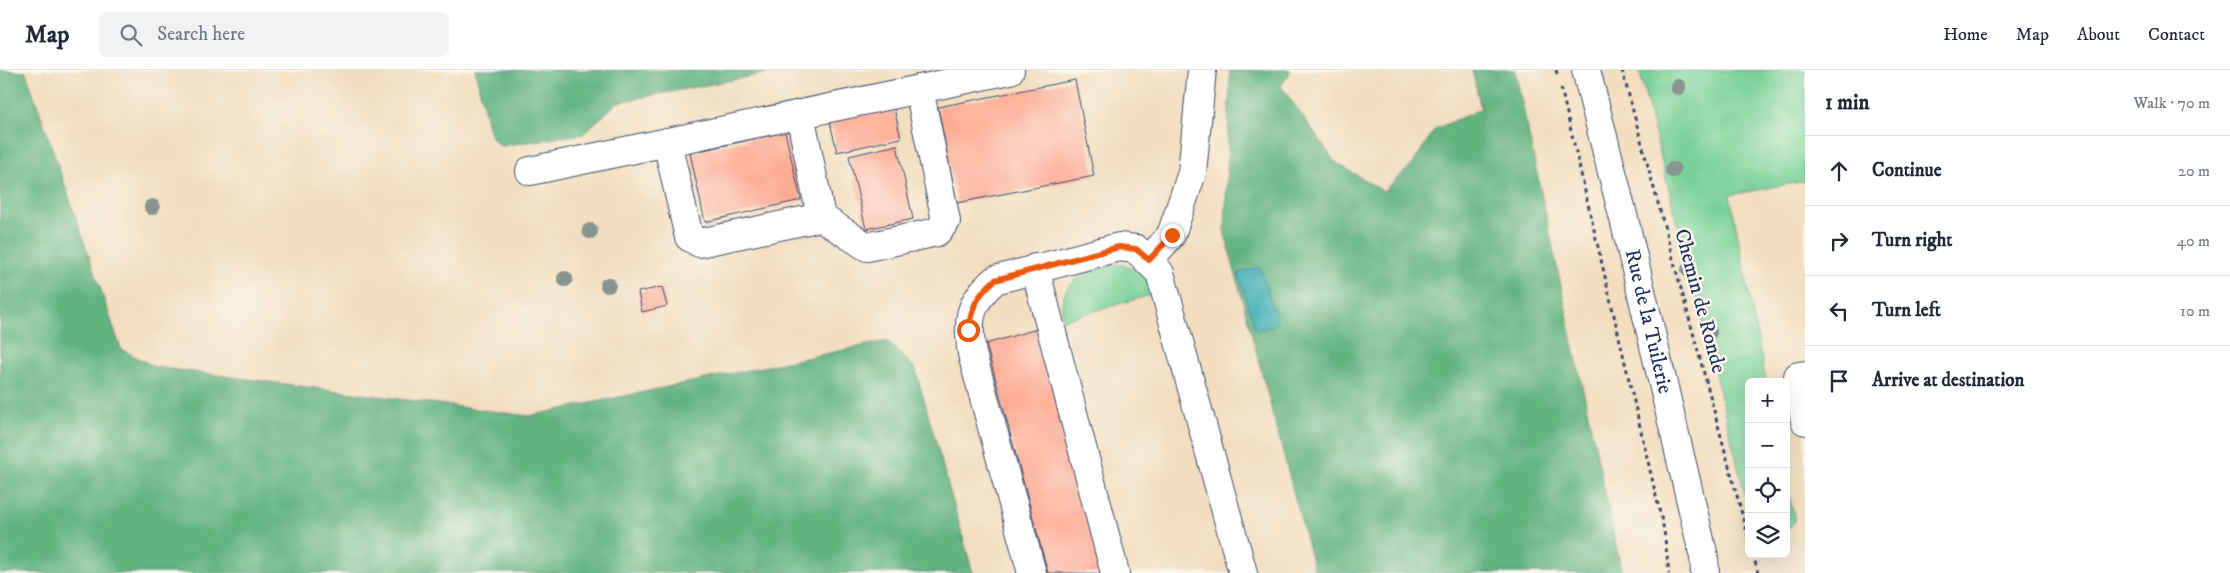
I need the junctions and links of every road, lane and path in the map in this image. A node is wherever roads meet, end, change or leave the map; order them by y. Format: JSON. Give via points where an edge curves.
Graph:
{"nodes":[{"id":1,"x":1010,"y":70,"type":"edge"},
{"id":2,"x":1202,"y":70,"type":"edge"},
{"id":3,"x":1556,"y":70,"type":"edge"},
{"id":4,"x":1586,"y":70,"type":"edge"},
{"id":5,"x":1622,"y":70,"type":"edge"},
{"id":6,"x":919,"y":89,"type":"junction"},
{"id":7,"x":800,"y":114,"type":"junction"},
{"id":8,"x":667,"y":142,"type":"junction"},
{"id":9,"x":530,"y":171,"type":"dead end"},
{"id":10,"x":821,"y":217,"type":"junction"},
{"id":11,"x":1149,"y":260,"type":"junction"},
{"id":12,"x":1035,"y":268,"type":"junction"},
{"id":13,"x":1805,"y":375,"type":"edge"},
{"id":14,"x":1805,"y":420,"type":"edge"},
{"id":15,"x":1745,"y":525,"type":"edge"},
{"id":16,"x":1754,"y":558,"type":"edge"},
{"id":17,"x":1032,"y":573,"type":"edge"},
{"id":18,"x":1115,"y":573,"type":"edge"},
{"id":19,"x":1243,"y":573,"type":"edge"},
{"id":20,"x":1669,"y":573,"type":"edge"},
{"id":21,"x":1705,"y":573,"type":"edge"},
{"id":22,"x":1758,"y":573,"type":"edge"}],
"edges":[{"from":1,"to":6,"type":"street"},
{"from":2,"to":11,"type":"street","via":[[1192,173],[1172,235]]},
{"from":3,"to":20,"type":"path","name":"Rue de la Tuilerie","via":[[1664,530]]},
{"from":4,"to":21,"type":"street","name":"Rue de la Tuilerie","via":[[1625,223],[1704,557]]},
{"from":5,"to":15,"type":"path","name":"Chemin de Ronde"},
{"from":6,"to":7,"type":"street"},
{"from":6,"to":10,"type":"street","via":[[946,221],[937,232],[867,247]]},
{"from":7,"to":8,"type":"street"},
{"from":7,"to":10,"type":"street"},
{"from":8,"to":9,"type":"street"},
{"from":8,"to":10,"type":"street","via":[[689,237],[699,243]]},
{"from":11,"to":12,"type":"street","via":[[1136,249],[1119,247]]},
{"from":11,"to":19,"type":"street","via":[[1160,273]]},
{"from":12,"to":17,"type":"street","via":[[995,280],[983,290],[971,309],[968,330]]},
{"from":12,"to":18,"type":"street"},
{"from":13,"to":14,"type":"street","via":[[1798,376]]},
{"from":16,"to":22,"type":"path"}]}
